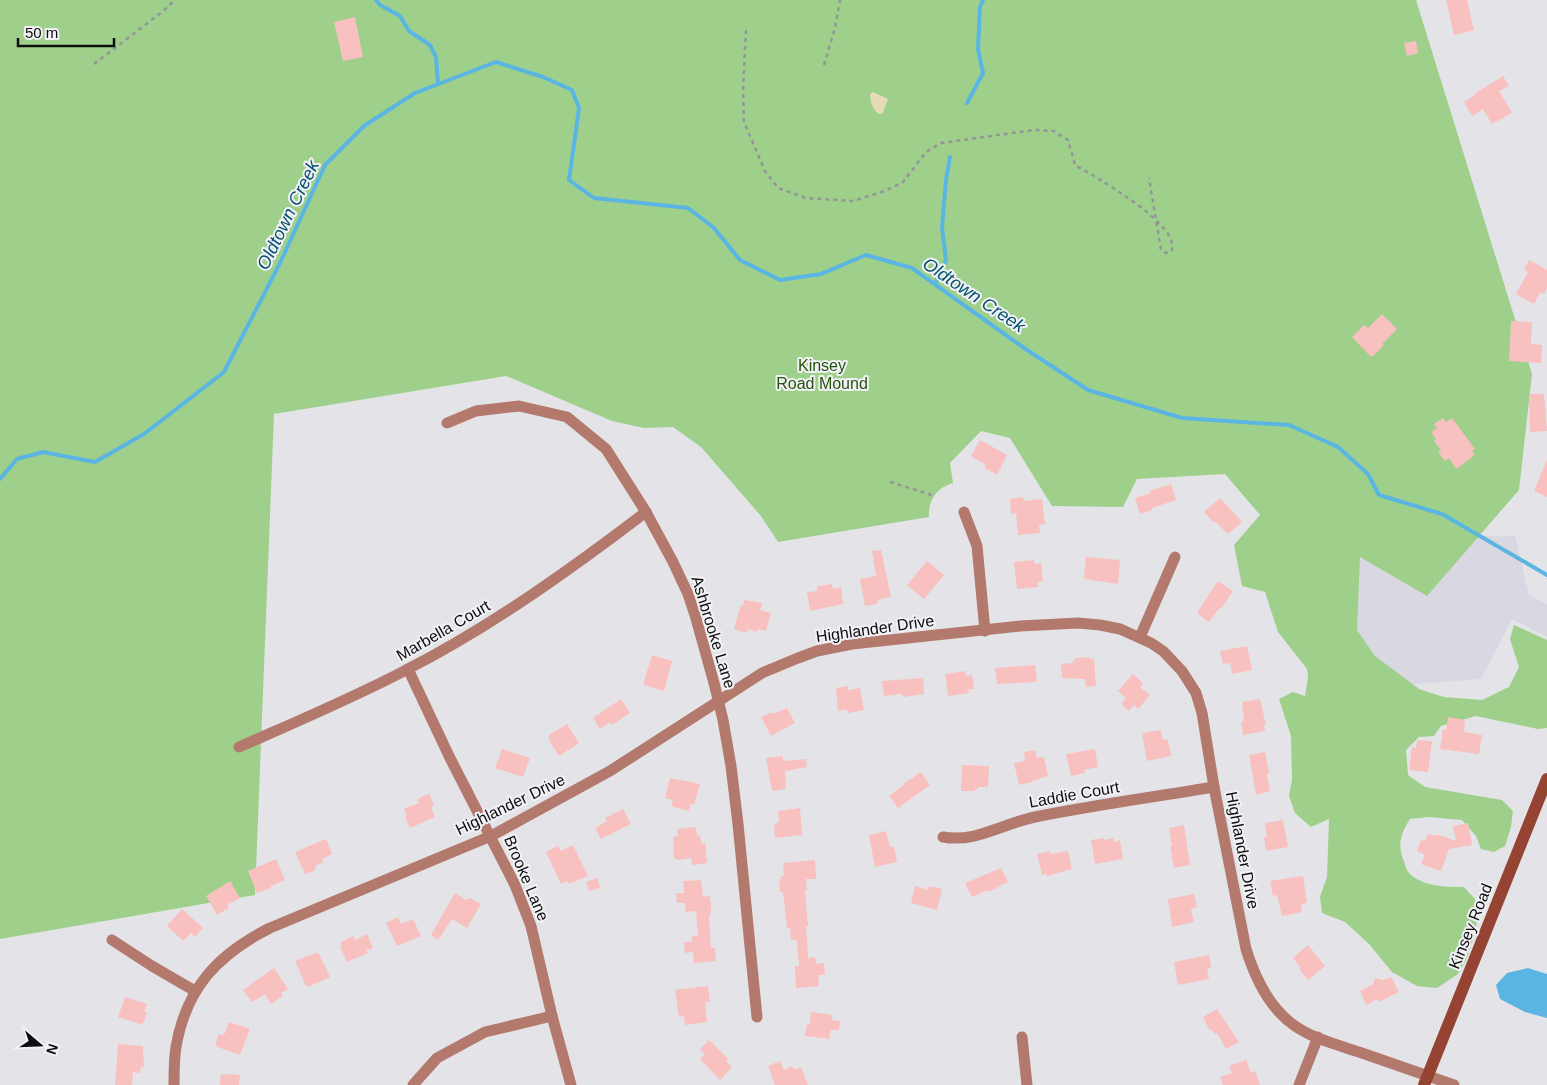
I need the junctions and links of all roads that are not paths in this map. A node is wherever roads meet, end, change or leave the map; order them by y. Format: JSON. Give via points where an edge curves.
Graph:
{"nodes":[{"id":1,"x":446,"y":423,"type":"dead end"},
{"id":2,"x":646,"y":512,"type":"junction"},
{"id":3,"x":964,"y":512,"type":"dead end"},
{"id":4,"x":1175,"y":557,"type":"dead end"},
{"id":5,"x":985,"y":630,"type":"junction"},
{"id":6,"x":1140,"y":637,"type":"junction"},
{"id":7,"x":408,"y":669,"type":"junction"},
{"id":8,"x":718,"y":700,"type":"junction"},
{"id":9,"x":239,"y":748,"type":"dead end"},
{"id":10,"x":1547,"y":779,"type":"edge"},
{"id":11,"x":1214,"y":787,"type":"junction"},
{"id":12,"x":491,"y":836,"type":"junction"},
{"id":13,"x":943,"y":837,"type":"dead end"},
{"id":14,"x":112,"y":940,"type":"dead end"},
{"id":15,"x":196,"y":991,"type":"junction"},
{"id":16,"x":552,"y":1016,"type":"junction"},
{"id":17,"x":757,"y":1017,"type":"dead end"},
{"id":18,"x":1022,"y":1037,"type":"dead end"},
{"id":19,"x":1318,"y":1038,"type":"junction"},
{"id":20,"x":1426,"y":1080,"type":"edge"},
{"id":21,"x":174,"y":1085,"type":"edge"},
{"id":22,"x":413,"y":1085,"type":"edge"},
{"id":23,"x":571,"y":1085,"type":"edge"},
{"id":24,"x":1028,"y":1085,"type":"edge"},
{"id":25,"x":1299,"y":1085,"type":"edge"},
{"id":26,"x":1454,"y":1085,"type":"edge"}],
"edges":[{"from":1,"to":2,"type":"street","name":"Ashbrooke Lane","via":[[476,411],[519,406],[567,417],[606,449]]},
{"from":2,"to":7,"type":"street","name":"Marbella Court","via":[[571,569],[486,625]]},
{"from":2,"to":8,"type":"street","name":"Ashbrooke Lane","via":[[688,594]]},
{"from":3,"to":5,"type":"street","via":[[977,546]]},
{"from":4,"to":6,"type":"street"},
{"from":5,"to":6,"type":"street","name":"Highlander Drive","via":[[1078,623],[1120,629]]},
{"from":5,"to":8,"type":"street","name":"Highlander Drive","via":[[852,644],[818,651],[762,674]]},
{"from":6,"to":11,"type":"street","name":"Highlander Drive","via":[[1162,651],[1182,671],[1196,693]]},
{"from":7,"to":9,"type":"street","name":"Marbella Court"},
{"from":7,"to":12,"type":"street","name":"Brooke Lane"},
{"from":8,"to":12,"type":"street","name":"Highlander Drive","via":[[610,771]]},
{"from":8,"to":17,"type":"street","name":"Ashbrooke Lane","via":[[731,766]]},
{"from":10,"to":20,"type":"street","name":"Kinsey Road"},
{"from":11,"to":13,"type":"street","name":"Laddie Court","via":[[1033,817],[975,837]]},
{"from":11,"to":19,"type":"street","name":"Highlander Drive","via":[[1252,970],[1282,1014]]},
{"from":12,"to":15,"type":"street","name":"Highlander Drive","via":[[247,940],[228,953]]},
{"from":12,"to":16,"type":"street","name":"Brooke Lane","via":[[531,926]]},
{"from":14,"to":15,"type":"street"},
{"from":15,"to":21,"type":"street","name":"Highlander Drive","via":[[177,1039]]},
{"from":16,"to":22,"type":"street","via":[[485,1032],[437,1058]]},
{"from":16,"to":23,"type":"street","name":"Brooke Lane"},
{"from":18,"to":24,"type":"street"},
{"from":19,"to":20,"type":"street","name":"Highlander Drive"},
{"from":19,"to":25,"type":"street"},
{"from":20,"to":26,"type":"street","name":"Highlander Drive"}]}
